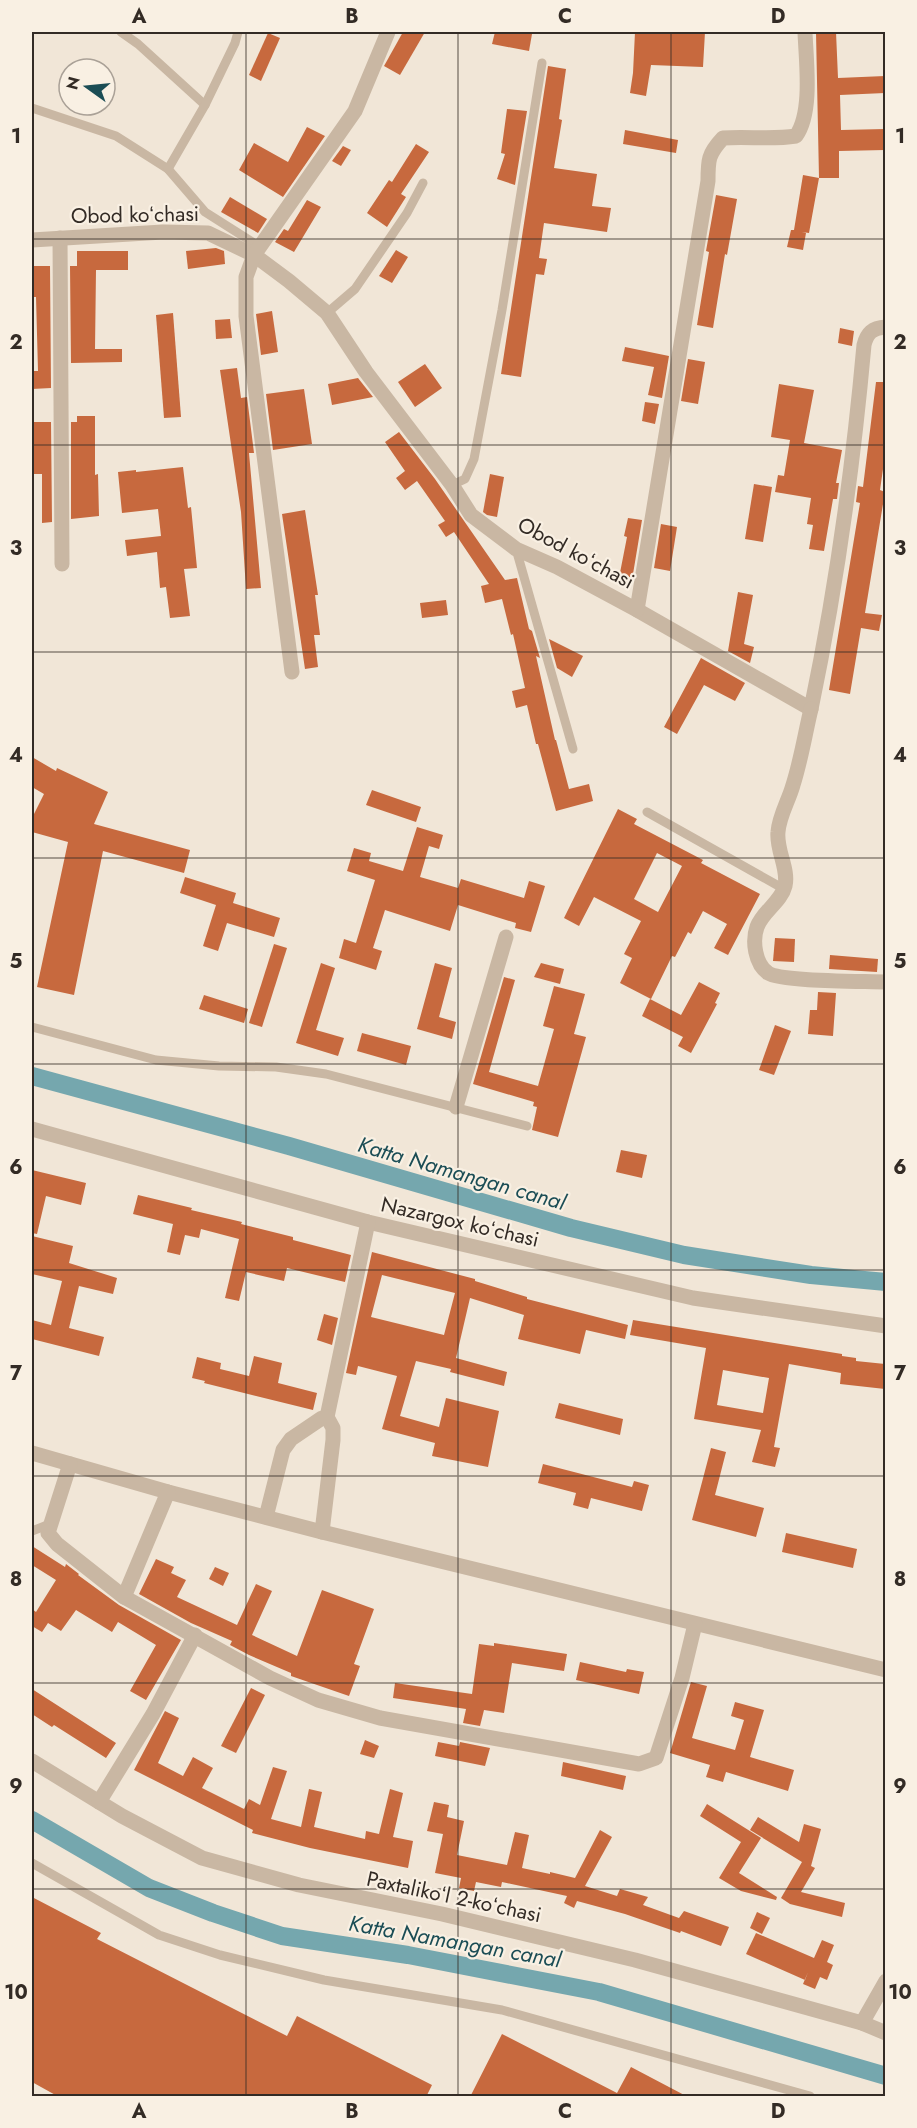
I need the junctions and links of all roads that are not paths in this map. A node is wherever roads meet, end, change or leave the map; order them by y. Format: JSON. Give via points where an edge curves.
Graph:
{"nodes":[{"id":1,"x":121,"y":32,"type":"edge"},
{"id":2,"x":238,"y":32,"type":"edge"},
{"id":3,"x":388,"y":32,"type":"edge"},
{"id":4,"x":805,"y":32,"type":"edge"},
{"id":5,"x":542,"y":63,"type":"dead end"},
{"id":6,"x":205,"y":105,"type":"junction"},
{"id":7,"x":32,"y":108,"type":"edge"},
{"id":8,"x":168,"y":168,"type":"junction"},
{"id":9,"x":423,"y":183,"type":"dead end"},
{"id":10,"x":60,"y":238,"type":"junction"},
{"id":11,"x":32,"y":240,"type":"edge"},
{"id":12,"x":257,"y":251,"type":"junction"},
{"id":13,"x":327,"y":313,"type":"junction"},
{"id":14,"x":885,"y":327,"type":"edge"},
{"id":15,"x":452,"y":485,"type":"junction"},
{"id":16,"x":516,"y":549,"type":"junction"},
{"id":17,"x":62,"y":564,"type":"dead end"},
{"id":18,"x":637,"y":610,"type":"junction"},
{"id":19,"x":292,"y":672,"type":"dead end"},
{"id":20,"x":811,"y":709,"type":"junction"},
{"id":21,"x":573,"y":749,"type":"dead end"},
{"id":22,"x":647,"y":812,"type":"dead end"},
{"id":23,"x":784,"y":889,"type":"junction"},
{"id":24,"x":506,"y":937,"type":"dead end"},
{"id":25,"x":885,"y":982,"type":"edge"},
{"id":26,"x":32,"y":1027,"type":"edge"},
{"id":27,"x":456,"y":1107,"type":"junction"},
{"id":28,"x":526,"y":1126,"type":"dead end"},
{"id":29,"x":32,"y":1133,"type":"edge"},
{"id":30,"x":368,"y":1222,"type":"junction"},
{"id":31,"x":885,"y":1326,"type":"edge"},
{"id":32,"x":327,"y":1417,"type":"junction"},
{"id":33,"x":32,"y":1453,"type":"edge"},
{"id":34,"x":70,"y":1464,"type":"junction"},
{"id":35,"x":168,"y":1492,"type":"junction"},
{"id":36,"x":266,"y":1517,"type":"junction"},
{"id":37,"x":50,"y":1524,"type":"junction"},
{"id":38,"x":32,"y":1531,"type":"edge"},
{"id":39,"x":322,"y":1532,"type":"junction"},
{"id":40,"x":124,"y":1597,"type":"junction"},
{"id":41,"x":695,"y":1624,"type":"junction"},
{"id":42,"x":195,"y":1635,"type":"junction"},
{"id":43,"x":885,"y":1671,"type":"edge"},
{"id":44,"x":32,"y":1761,"type":"edge"},
{"id":45,"x":99,"y":1802,"type":"junction"},
{"id":46,"x":32,"y":1863,"type":"edge"},
{"id":47,"x":885,"y":1982,"type":"edge"},
{"id":48,"x":862,"y":2023,"type":"junction"},
{"id":49,"x":885,"y":2032,"type":"edge"},
{"id":50,"x":810,"y":2097,"type":"edge"}],
"edges":[{"from":1,"to":6,"type":"lane"},
{"from":2,"to":6,"type":"lane"},
{"from":3,"to":12,"type":"street","via":[[355,111]]},
{"from":4,"to":18,"type":"street","via":[[806,102],[802,127],[796,136],[723,138],[711,150],[708,160],[708,181]]},
{"from":5,"to":15,"type":"lane","via":[[474,459],[465,479]]},
{"from":6,"to":8,"type":"lane"},
{"from":7,"to":8,"type":"lane","via":[[116,136]]},
{"from":8,"to":12,"type":"lane","via":[[205,212]]},
{"from":9,"to":13,"type":"lane","via":[[355,289]]},
{"from":10,"to":11,"type":"street","name":"Obod koʻchasi"},
{"from":10,"to":12,"type":"street","name":"Obod koʻchasi","via":[[208,233]]},
{"from":10,"to":17,"type":"street"},
{"from":12,"to":13,"type":"street","name":"Obod koʻchasi"},
{"from":12,"to":19,"type":"street","via":[[246,277],[246,316]]},
{"from":13,"to":15,"type":"street","name":"Obod koʻchasi","via":[[366,372]]},
{"from":14,"to":20,"type":"street","via":[[867,335],[864,345],[849,486],[829,622]]},
{"from":15,"to":16,"type":"street","name":"Obod koʻchasi","via":[[471,515]]},
{"from":16,"to":18,"type":"street","name":"Obod koʻchasi"},
{"from":16,"to":21,"type":"lane"},
{"from":18,"to":20,"type":"street","name":"Obod koʻchasi"},
{"from":20,"to":23,"type":"street","via":[[778,831],[786,878]]},
{"from":22,"to":23,"type":"lane"},
{"from":23,"to":25,"type":"street","via":[[757,927],[756,953],[769,974]]},
{"from":24,"to":27,"type":"street"},
{"from":26,"to":27,"type":"lane","via":[[156,1060],[326,1074]]},
{"from":27,"to":28,"type":"lane"},
{"from":29,"to":30,"type":"street","name":"Nazargox koʻchasi"},
{"from":30,"to":31,"type":"street","name":"Nazargox koʻchasi","via":[[693,1298]]},
{"from":30,"to":32,"type":"street"},
{"from":32,"to":36,"type":"street","via":[[291,1439],[283,1450]]},
{"from":32,"to":39,"type":"street","via":[[333,1428],[333,1440]]},
{"from":33,"to":34,"type":"street"},
{"from":34,"to":35,"type":"street"},
{"from":34,"to":37,"type":"street"},
{"from":35,"to":36,"type":"street"},
{"from":35,"to":40,"type":"street"},
{"from":36,"to":39,"type":"street"},
{"from":37,"to":38,"type":"lane"},
{"from":37,"to":40,"type":"street","via":[[48,1533],[57,1544]]},
{"from":39,"to":41,"type":"street"},
{"from":40,"to":42,"type":"street"},
{"from":41,"to":42,"type":"street","via":[[656,1758],[639,1764],[380,1718],[328,1703],[270,1678]]},
{"from":41,"to":43,"type":"street"},
{"from":42,"to":45,"type":"street"},
{"from":44,"to":45,"type":"street","name":"Paxtalikoʻl 2-koʻchasi"},
{"from":45,"to":48,"type":"street","name":"Paxtalikoʻl 2-koʻchasi","via":[[202,1858],[299,1885],[635,1959]]},
{"from":46,"to":50,"type":"lane","via":[[159,1935],[220,1955],[324,1980],[502,2010]]},
{"from":47,"to":48,"type":"street"},
{"from":48,"to":49,"type":"street","name":"Paxtalikoʻl 2-koʻchasi"}]}
